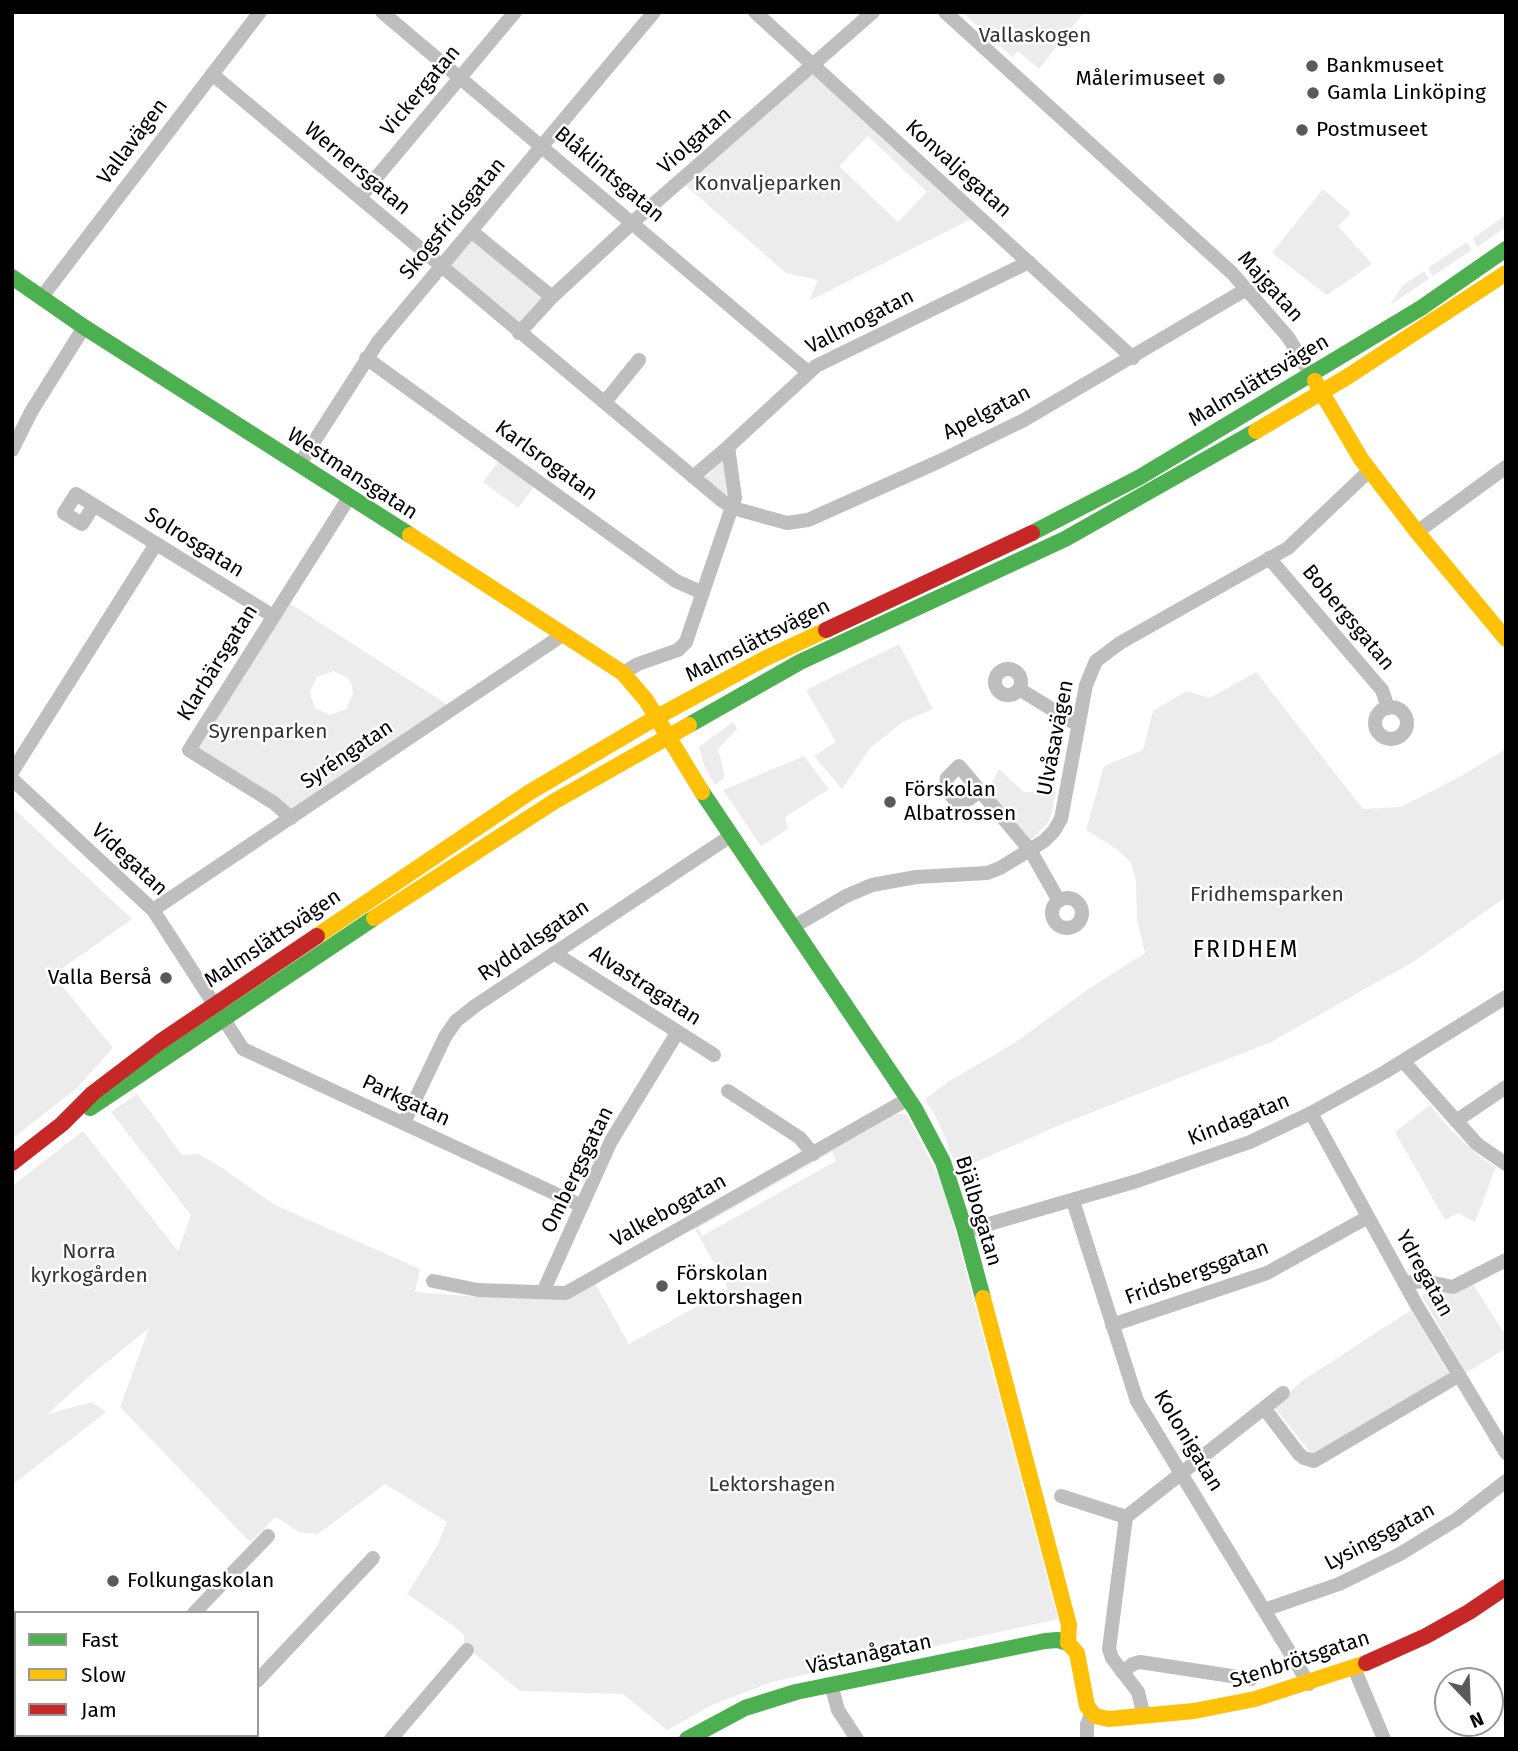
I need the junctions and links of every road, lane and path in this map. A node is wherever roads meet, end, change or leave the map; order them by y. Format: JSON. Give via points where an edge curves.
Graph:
{"nodes":[{"id":1,"x":260,"y":12,"type":"edge"},
{"id":2,"x":382,"y":12,"type":"edge"},
{"id":3,"x":515,"y":12,"type":"edge"},
{"id":4,"x":654,"y":12,"type":"edge"},
{"id":5,"x":755,"y":12,"type":"edge"},
{"id":6,"x":873,"y":12,"type":"edge"},
{"id":7,"x":946,"y":12,"type":"edge"},
{"id":8,"x":813,"y":65,"type":"junction"},
{"id":9,"x":212,"y":75,"type":"junction"},
{"id":10,"x":460,"y":78,"type":"junction"},
{"id":11,"x":541,"y":146,"type":"junction"},
{"id":12,"x":360,"y":197,"type":"junction"},
{"id":13,"x":634,"y":222,"type":"junction"},
{"id":14,"x":471,"y":231,"type":"junction"},
{"id":15,"x":1506,"y":249,"type":"edge"},
{"id":16,"x":1029,"y":262,"type":"junction"},
{"id":17,"x":441,"y":267,"type":"junction"},
{"id":18,"x":1506,"y":273,"type":"edge"},
{"id":19,"x":12,"y":277,"type":"edge"},
{"id":20,"x":1245,"y":290,"type":"junction"},
{"id":21,"x":552,"y":297,"type":"junction"},
{"id":22,"x":41,"y":298,"type":"junction"},
{"id":23,"x":84,"y":327,"type":"junction"},
{"id":24,"x":519,"y":333,"type":"junction"},
{"id":25,"x":366,"y":358,"type":"junction"},
{"id":26,"x":1133,"y":358,"type":"junction"},
{"id":27,"x":639,"y":360,"type":"dead end"},
{"id":28,"x":808,"y":372,"type":"junction"},
{"id":29,"x":1311,"y":375,"type":"junction"},
{"id":30,"x":1321,"y":392,"type":"junction"},
{"id":31,"x":605,"y":402,"type":"junction"},
{"id":32,"x":728,"y":447,"type":"junction"},
{"id":33,"x":12,"y":450,"type":"edge"},
{"id":34,"x":299,"y":465,"type":"junction"},
{"id":35,"x":1506,"y":467,"type":"edge"},
{"id":36,"x":1370,"y":470,"type":"junction"},
{"id":37,"x":693,"y":477,"type":"junction"},
{"id":38,"x":349,"y":496,"type":"junction"},
{"id":39,"x":93,"y":505,"type":"dead end"},
{"id":40,"x":733,"y":508,"type":"junction"},
{"id":41,"x":1417,"y":532,"type":"junction"},
{"id":42,"x":156,"y":544,"type":"junction"},
{"id":43,"x":1269,"y":558,"type":"junction"},
{"id":44,"x":703,"y":593,"type":"junction"},
{"id":45,"x":273,"y":616,"type":"junction"},
{"id":46,"x":564,"y":634,"type":"junction"},
{"id":47,"x":1506,"y":639,"type":"edge"},
{"id":48,"x":624,"y":674,"type":"junction"},
{"id":49,"x":1019,"y":689,"type":"dead end"},
{"id":50,"x":1388,"y":708,"type":"dead end"},
{"id":51,"x":657,"y":718,"type":"junction"},
{"id":52,"x":1078,"y":725,"type":"junction"},
{"id":53,"x":668,"y":736,"type":"junction"},
{"id":54,"x":12,"y":772,"type":"edge"},
{"id":55,"x":12,"y":779,"type":"edge"},
{"id":56,"x":980,"y":791,"type":"dead end"},
{"id":57,"x":291,"y":818,"type":"junction"},
{"id":58,"x":732,"y":835,"type":"junction"},
{"id":59,"x":1030,"y":850,"type":"junction"},
{"id":60,"x":1059,"y":901,"type":"dead end"},
{"id":61,"x":153,"y":910,"type":"junction"},
{"id":62,"x":793,"y":927,"type":"junction"},
{"id":63,"x":554,"y":953,"type":"junction"},
{"id":64,"x":1506,"y":998,"type":"edge"},
{"id":65,"x":215,"y":1004,"type":"junction"},
{"id":66,"x":224,"y":1020,"type":"junction"},
{"id":67,"x":677,"y":1032,"type":"junction"},
{"id":68,"x":714,"y":1055,"type":"dead end"},
{"id":69,"x":1403,"y":1061,"type":"junction"},
{"id":70,"x":1506,"y":1087,"type":"edge"},
{"id":71,"x":728,"y":1091,"type":"dead end"},
{"id":72,"x":908,"y":1099,"type":"junction"},
{"id":73,"x":1311,"y":1113,"type":"junction"},
{"id":74,"x":1456,"y":1121,"type":"junction"},
{"id":75,"x":404,"y":1123,"type":"junction"},
{"id":76,"x":62,"y":1124,"type":"junction"},
{"id":77,"x":813,"y":1154,"type":"junction"},
{"id":78,"x":12,"y":1164,"type":"edge"},
{"id":79,"x":1506,"y":1164,"type":"edge"},
{"id":80,"x":1073,"y":1201,"type":"junction"},
{"id":81,"x":582,"y":1206,"type":"junction"},
{"id":82,"x":1368,"y":1217,"type":"junction"},
{"id":83,"x":965,"y":1231,"type":"junction"},
{"id":84,"x":1506,"y":1260,"type":"edge"},
{"id":85,"x":433,"y":1281,"type":"dead end"},
{"id":86,"x":1404,"y":1283,"type":"junction"},
{"id":87,"x":543,"y":1292,"type":"junction"},
{"id":88,"x":1112,"y":1325,"type":"junction"},
{"id":89,"x":1458,"y":1376,"type":"junction"},
{"id":90,"x":1283,"y":1393,"type":"dead end"},
{"id":91,"x":1264,"y":1408,"type":"junction"},
{"id":92,"x":1506,"y":1453,"type":"edge"},
{"id":93,"x":1182,"y":1472,"type":"junction"},
{"id":94,"x":1506,"y":1481,"type":"edge"},
{"id":95,"x":1061,"y":1496,"type":"dead end"},
{"id":96,"x":1126,"y":1517,"type":"junction"},
{"id":97,"x":268,"y":1536,"type":"dead end"},
{"id":98,"x":373,"y":1558,"type":"dead end"},
{"id":99,"x":1506,"y":1587,"type":"edge"},
{"id":100,"x":1264,"y":1610,"type":"junction"},
{"id":101,"x":196,"y":1611,"type":"edge"},
{"id":102,"x":1068,"y":1643,"type":"junction"},
{"id":103,"x":467,"y":1650,"type":"dead end"},
{"id":104,"x":1354,"y":1668,"type":"junction"},
{"id":105,"x":1122,"y":1672,"type":"junction"},
{"id":106,"x":259,"y":1679,"type":"edge"},
{"id":107,"x":1251,"y":1679,"type":"dead end"},
{"id":108,"x":831,"y":1684,"type":"junction"},
{"id":109,"x":1309,"y":1684,"type":"junction"},
{"id":110,"x":1092,"y":1713,"type":"junction"},
{"id":111,"x":1144,"y":1716,"type":"junction"},
{"id":112,"x":391,"y":1739,"type":"edge"},
{"id":113,"x":687,"y":1739,"type":"edge"},
{"id":114,"x":857,"y":1739,"type":"edge"},
{"id":115,"x":1087,"y":1739,"type":"edge"},
{"id":116,"x":1384,"y":1739,"type":"edge"}],
"edges":[{"from":1,"to":9,"type":"street","name":"Vallavägen"},
{"from":2,"to":10,"type":"street","name":"Blåklintsgatan"},
{"from":3,"to":10,"type":"street","name":"Vickergatan"},
{"from":4,"to":11,"type":"street","name":"Skogsfridsgatan"},
{"from":5,"to":8,"type":"street","name":"Konvaljegatan"},
{"from":6,"to":8,"type":"street","name":"Violgatan"},
{"from":7,"to":20,"type":"street","name":"Majgatan","via":[[1232,273]]},
{"from":8,"to":13,"type":"street","name":"Violgatan"},
{"from":8,"to":16,"type":"street","name":"Konvaljegatan"},
{"from":9,"to":12,"type":"street","name":"Wernersgatan"},
{"from":9,"to":22,"type":"street","name":"Vallavägen"},
{"from":10,"to":11,"type":"street","name":"Blåklintsgatan"},
{"from":10,"to":12,"type":"street","name":"Vickergatan"},
{"from":11,"to":13,"type":"street","name":"Blåklintsgatan"},
{"from":11,"to":14,"type":"street","name":"Skogsfridsgatan"},
{"from":12,"to":17,"type":"street","name":"Wernersgatan"},
{"from":13,"to":21,"type":"street","name":"Violgatan"},
{"from":13,"to":28,"type":"street","name":"Blåklintsgatan"},
{"from":14,"to":17,"type":"street","name":"Skogsfridsgatan"},
{"from":14,"to":21,"type":"street"},
{"from":15,"to":29,"type":"main road","name":"Malmslättsvägen"},
{"from":16,"to":26,"type":"street","name":"Konvaljegatan"},
{"from":16,"to":28,"type":"street","name":"Vallmogatan"},
{"from":17,"to":24,"type":"street","name":"Wernersgatan"},
{"from":17,"to":25,"type":"street","name":"Skogsfridsgatan"},
{"from":18,"to":30,"type":"main road","name":"Malmslättsvägen"},
{"from":19,"to":22,"type":"main road","name":"Westmansgatan"},
{"from":20,"to":26,"type":"street","name":"Apelgatan"},
{"from":20,"to":29,"type":"street","name":"Majgatan","via":[[1288,337]]},
{"from":21,"to":24,"type":"street","name":"Violgatan"},
{"from":22,"to":23,"type":"main road","name":"Westmansgatan"},
{"from":23,"to":33,"type":"street"},
{"from":23,"to":34,"type":"main road","name":"Westmansgatan"},
{"from":24,"to":31,"type":"street","name":"Wernersgatan"},
{"from":25,"to":34,"type":"street","name":"Skogsfridsgatan"},
{"from":25,"to":44,"type":"street","name":"Karlsrogatan","via":[[676,581]]},
{"from":26,"to":40,"type":"street","name":"Apelgatan","via":[[1024,420],[808,520],[787,523]]},
{"from":27,"to":31,"type":"street"},
{"from":28,"to":32,"type":"street","name":"Vallmogatan"},
{"from":29,"to":30,"type":"main road","name":"Majgatan"},
{"from":29,"to":51,"type":"main road","name":"Malmslättsvägen","via":[[1056,522],[796,643]]},
{"from":30,"to":36,"type":"main road","name":"Majgatan"},
{"from":30,"to":53,"type":"main road","name":"Malmslättsvägen","via":[[1065,539],[811,656]]},
{"from":31,"to":37,"type":"street","name":"Wernersgatan"},
{"from":32,"to":37,"type":"street","name":"Vallmogatan"},
{"from":32,"to":40,"type":"street"},
{"from":34,"to":38,"type":"main road","name":"Westmansgatan"},
{"from":35,"to":41,"type":"street"},
{"from":36,"to":41,"type":"main road","name":"Majgatan"},
{"from":36,"to":43,"type":"street","name":"Ulvåsavägen","via":[[1293,544]]},
{"from":37,"to":40,"type":"street","name":"Wernersgatan"},
{"from":38,"to":45,"type":"street","name":"Klarbärsgatan"},
{"from":38,"to":46,"type":"main road","name":"Westmansgatan"},
{"from":39,"to":42,"type":"street","name":"Solrosgatan"},
{"from":40,"to":44,"type":"street"},
{"from":41,"to":47,"type":"main road","name":"Majgatan"},
{"from":42,"to":45,"type":"street","name":"Solrosgatan"},
{"from":42,"to":54,"type":"street"},
{"from":43,"to":50,"type":"street","name":"Bobergsgatan","via":[[1382,690]]},
{"from":43,"to":52,"type":"street","name":"Ulvåsavägen","via":[[1101,657],[1088,677]]},
{"from":44,"to":48,"type":"street","via":[[690,633],[678,650]]},
{"from":45,"to":57,"type":"street","name":"Klarbärsgatan","via":[[189,750]]},
{"from":46,"to":48,"type":"main road","name":"Westmansgatan"},
{"from":46,"to":57,"type":"street","name":"Syréngatan"},
{"from":48,"to":51,"type":"main road","name":"Westmansgatan"},
{"from":49,"to":52,"type":"street"},
{"from":51,"to":53,"type":"main road","name":"Bjälbogatan"},
{"from":51,"to":65,"type":"main road","name":"Malmslättsvägen","via":[[530,792]]},
{"from":52,"to":59,"type":"street","name":"Ulvåsavägen","via":[[1061,819],[1052,834]]},
{"from":53,"to":58,"type":"main road","name":"Bjälbogatan"},
{"from":53,"to":66,"type":"main road","name":"Malmslättsvägen","via":[[505,832]]},
{"from":55,"to":61,"type":"street","name":"Videgatan"},
{"from":56,"to":59,"type":"street"},
{"from":57,"to":61,"type":"street","name":"Syréngatan"},
{"from":58,"to":62,"type":"main road","name":"Bjälbogatan"},
{"from":58,"to":63,"type":"street","name":"Ryddalsgatan"},
{"from":59,"to":60,"type":"street"},
{"from":59,"to":62,"type":"street","name":"Ulvåsavägen","via":[[987,873],[872,885]]},
{"from":61,"to":65,"type":"street","name":"Videgatan"},
{"from":62,"to":72,"type":"main road","name":"Bjälbogatan"},
{"from":63,"to":67,"type":"street","name":"Alvastragatan"},
{"from":63,"to":75,"type":"street","name":"Ryddalsgatan","via":[[456,1021]]},
{"from":64,"to":69,"type":"street","name":"Kindagatan"},
{"from":65,"to":66,"type":"street","name":"Videgatan"},
{"from":65,"to":76,"type":"main road","name":"Malmslättsvägen","via":[[128,1065]]},
{"from":66,"to":75,"type":"street","name":"Parkgatan","via":[[243,1049]]},
{"from":66,"to":76,"type":"main road","name":"Malmslättsvägen"},
{"from":67,"to":68,"type":"street","name":"Alvastragatan"},
{"from":67,"to":81,"type":"street","name":"Ombergsgatan","via":[[611,1141]]},
{"from":69,"to":73,"type":"street","name":"Kindagatan"},
{"from":69,"to":74,"type":"street"},
{"from":70,"to":74,"type":"street"},
{"from":71,"to":77,"type":"street","via":[[800,1138]]},
{"from":72,"to":77,"type":"street","name":"Valkebogatan"},
{"from":72,"to":83,"type":"main road","name":"Bjälbogatan","via":[[943,1162]]},
{"from":73,"to":80,"type":"street","name":"Kindagatan","via":[[1250,1142]]},
{"from":73,"to":82,"type":"street","name":"Ydregatan"},
{"from":74,"to":79,"type":"street","via":[[1477,1144]]},
{"from":75,"to":81,"type":"street","name":"Parkgatan"},
{"from":76,"to":78,"type":"main road","name":"Malmslättsvägen"},
{"from":77,"to":87,"type":"street","name":"Valkebogatan","via":[[566,1293]]},
{"from":80,"to":83,"type":"street","name":"Kindagatan"},
{"from":80,"to":88,"type":"street","name":"Kolonigatan"},
{"from":81,"to":87,"type":"street","name":"Ombergsgatan"},
{"from":82,"to":86,"type":"street","name":"Ydregatan"},
{"from":82,"to":88,"type":"street","name":"Fridsbergsgatan","via":[[1267,1273]]},
{"from":83,"to":102,"type":"main road","name":"Bjälbogatan","via":[[1069,1625]]},
{"from":84,"to":86,"type":"street","via":[[1453,1287],[1424,1281]]},
{"from":85,"to":87,"type":"street","name":"Valkebogatan","via":[[478,1290]]},
{"from":86,"to":89,"type":"street","name":"Ydregatan"},
{"from":88,"to":93,"type":"street","name":"Kolonigatan","via":[[1137,1401]]},
{"from":89,"to":91,"type":"street","via":[[1314,1461],[1299,1454]]},
{"from":89,"to":92,"type":"street","name":"Ydregatan"},
{"from":90,"to":91,"type":"street"},
{"from":91,"to":93,"type":"street"},
{"from":93,"to":96,"type":"street"},
{"from":93,"to":100,"type":"street","name":"Kolonigatan"},
{"from":94,"to":100,"type":"street","name":"Lysingsgatan","via":[[1457,1519],[1400,1554],[1339,1584]]},
{"from":95,"to":96,"type":"street"},
{"from":96,"to":105,"type":"street","via":[[1109,1649]]},
{"from":97,"to":101,"type":"street"},
{"from":98,"to":106,"type":"street"},
{"from":99,"to":104,"type":"main road","name":"Stenbrötsgatan","via":[[1437,1630]]},
{"from":100,"to":109,"type":"street","name":"Kolonigatan"},
{"from":102,"to":108,"type":"main road","name":"Västanågatan","via":[[1045,1641]]},
{"from":102,"to":110,"type":"main road","name":"Bjälbogatan","via":[[1077,1653]]},
{"from":103,"to":112,"type":"street"},
{"from":104,"to":109,"type":"main road","name":"Stenbrötsgatan"},
{"from":104,"to":116,"type":"street"},
{"from":105,"to":107,"type":"street","via":[[1140,1662]]},
{"from":105,"to":111,"type":"street","via":[[1138,1692]]},
{"from":108,"to":113,"type":"main road","name":"Västanågatan","via":[[745,1708]]},
{"from":108,"to":114,"type":"street","via":[[838,1710]]},
{"from":109,"to":111,"type":"main road","name":"Stenbrötsgatan","via":[[1222,1706]]},
{"from":110,"to":111,"type":"main road","name":"Stenbrötsgatan","via":[[1109,1719]]},
{"from":110,"to":115,"type":"street","name":"Bjälbogatan"}]}
